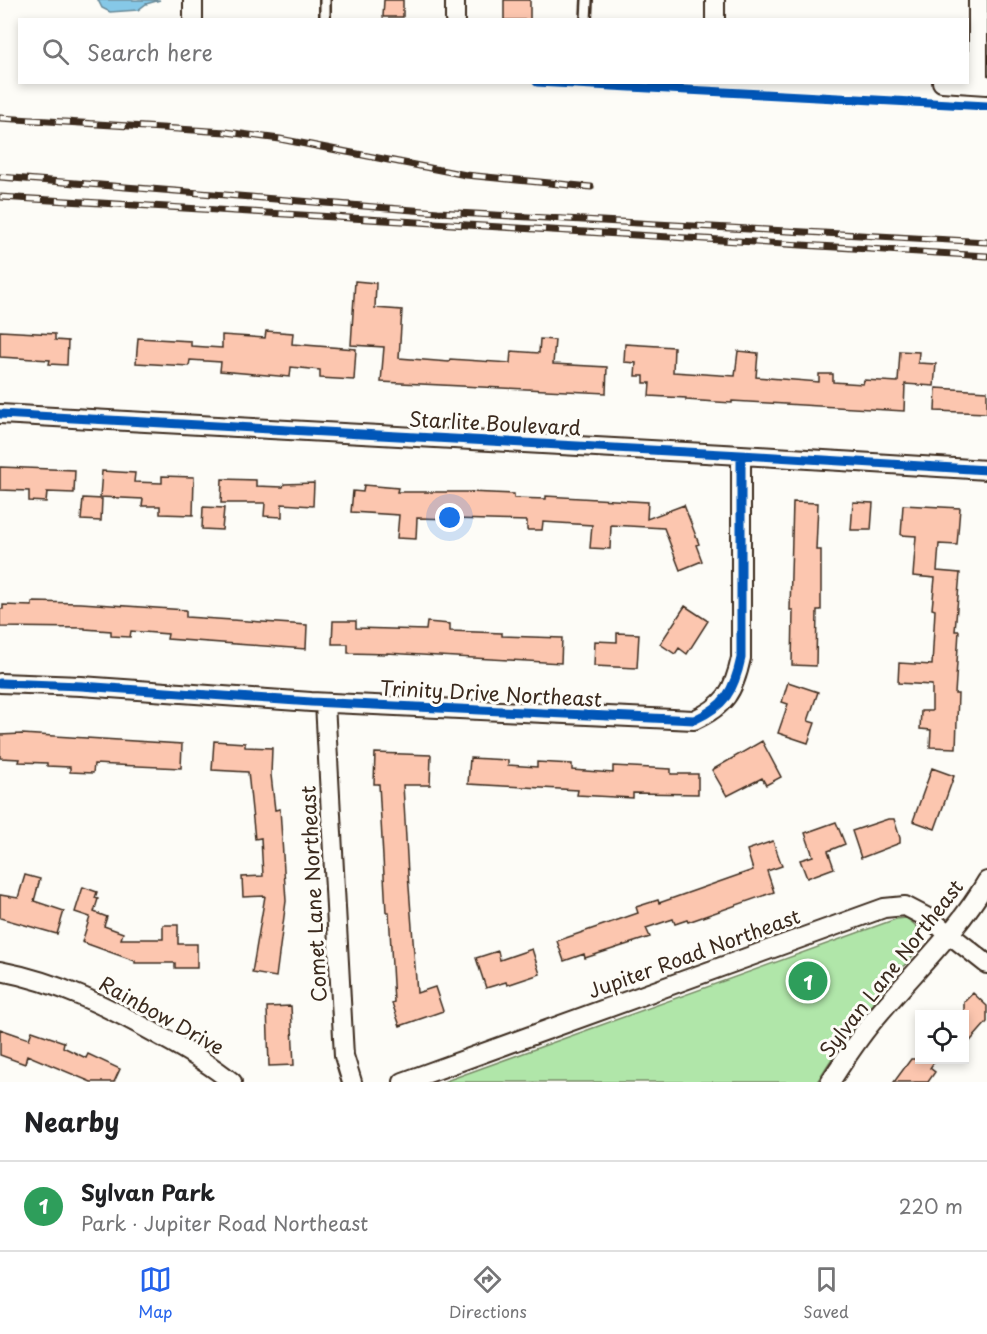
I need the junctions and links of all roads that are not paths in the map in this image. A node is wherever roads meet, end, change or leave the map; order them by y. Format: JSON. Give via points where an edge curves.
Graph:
{"nodes":[{"id":1,"x":193,"y":0,"type":"edge"},
{"id":2,"x":325,"y":0,"type":"edge"},
{"id":3,"x":455,"y":0,"type":"edge"},
{"id":4,"x":587,"y":0,"type":"edge"},
{"id":5,"x":716,"y":0,"type":"edge"},
{"id":6,"x":978,"y":0,"type":"edge"},
{"id":7,"x":193,"y":18,"type":"edge"},
{"id":8,"x":325,"y":18,"type":"edge"},
{"id":9,"x":455,"y":18,"type":"edge"},
{"id":10,"x":585,"y":18,"type":"edge"},
{"id":11,"x":715,"y":18,"type":"edge"},
{"id":12,"x":982,"y":85,"type":"edge"},
{"id":13,"x":0,"y":414,"type":"edge"},
{"id":14,"x":741,"y":454,"type":"junction"},
{"id":15,"x":987,"y":470,"type":"edge"},
{"id":16,"x":0,"y":683,"type":"edge"},
{"id":17,"x":325,"y":703,"type":"junction"},
{"id":18,"x":987,"y":881,"type":"edge"},
{"id":19,"x":950,"y":934,"type":"junction"},
{"id":20,"x":987,"y":964,"type":"edge"},
{"id":21,"x":0,"y":971,"type":"edge"},
{"id":22,"x":232,"y":1082,"type":"edge"},
{"id":23,"x":352,"y":1082,"type":"edge"},
{"id":24,"x":404,"y":1082,"type":"edge"},
{"id":25,"x":830,"y":1082,"type":"edge"}],
"edges":[{"from":1,"to":7,"type":"street"},
{"from":2,"to":8,"type":"lane"},
{"from":3,"to":9,"type":"street"},
{"from":4,"to":10,"type":"lane"},
{"from":5,"to":11,"type":"street"},
{"from":6,"to":12,"type":"street"},
{"from":13,"to":14,"type":"street","name":"Starlite Boulevard"},
{"from":14,"to":15,"type":"street","name":"Starlite Boulevard"},
{"from":14,"to":17,"type":"street","name":"Trinity Drive Northeast","via":[[741,658],[727,698],[711,712],[694,720],[677,721]]},
{"from":16,"to":17,"type":"street","name":"Trinity Drive Northeast"},
{"from":17,"to":23,"type":"street","name":"Comet Lane Northeast","via":[[344,1056]]},
{"from":18,"to":19,"type":"street","name":"Sylvan Lane Northeast"},
{"from":19,"to":20,"type":"street","name":"Jupiter Road Northeast"},
{"from":19,"to":24,"type":"street","name":"Jupiter Road Northeast","via":[[905,906],[884,909]]},
{"from":19,"to":25,"type":"street","name":"Sylvan Lane Northeast","via":[[871,1023]]},
{"from":21,"to":22,"type":"street","name":"Rainbow Drive","via":[[63,988],[123,1015]]}]}
